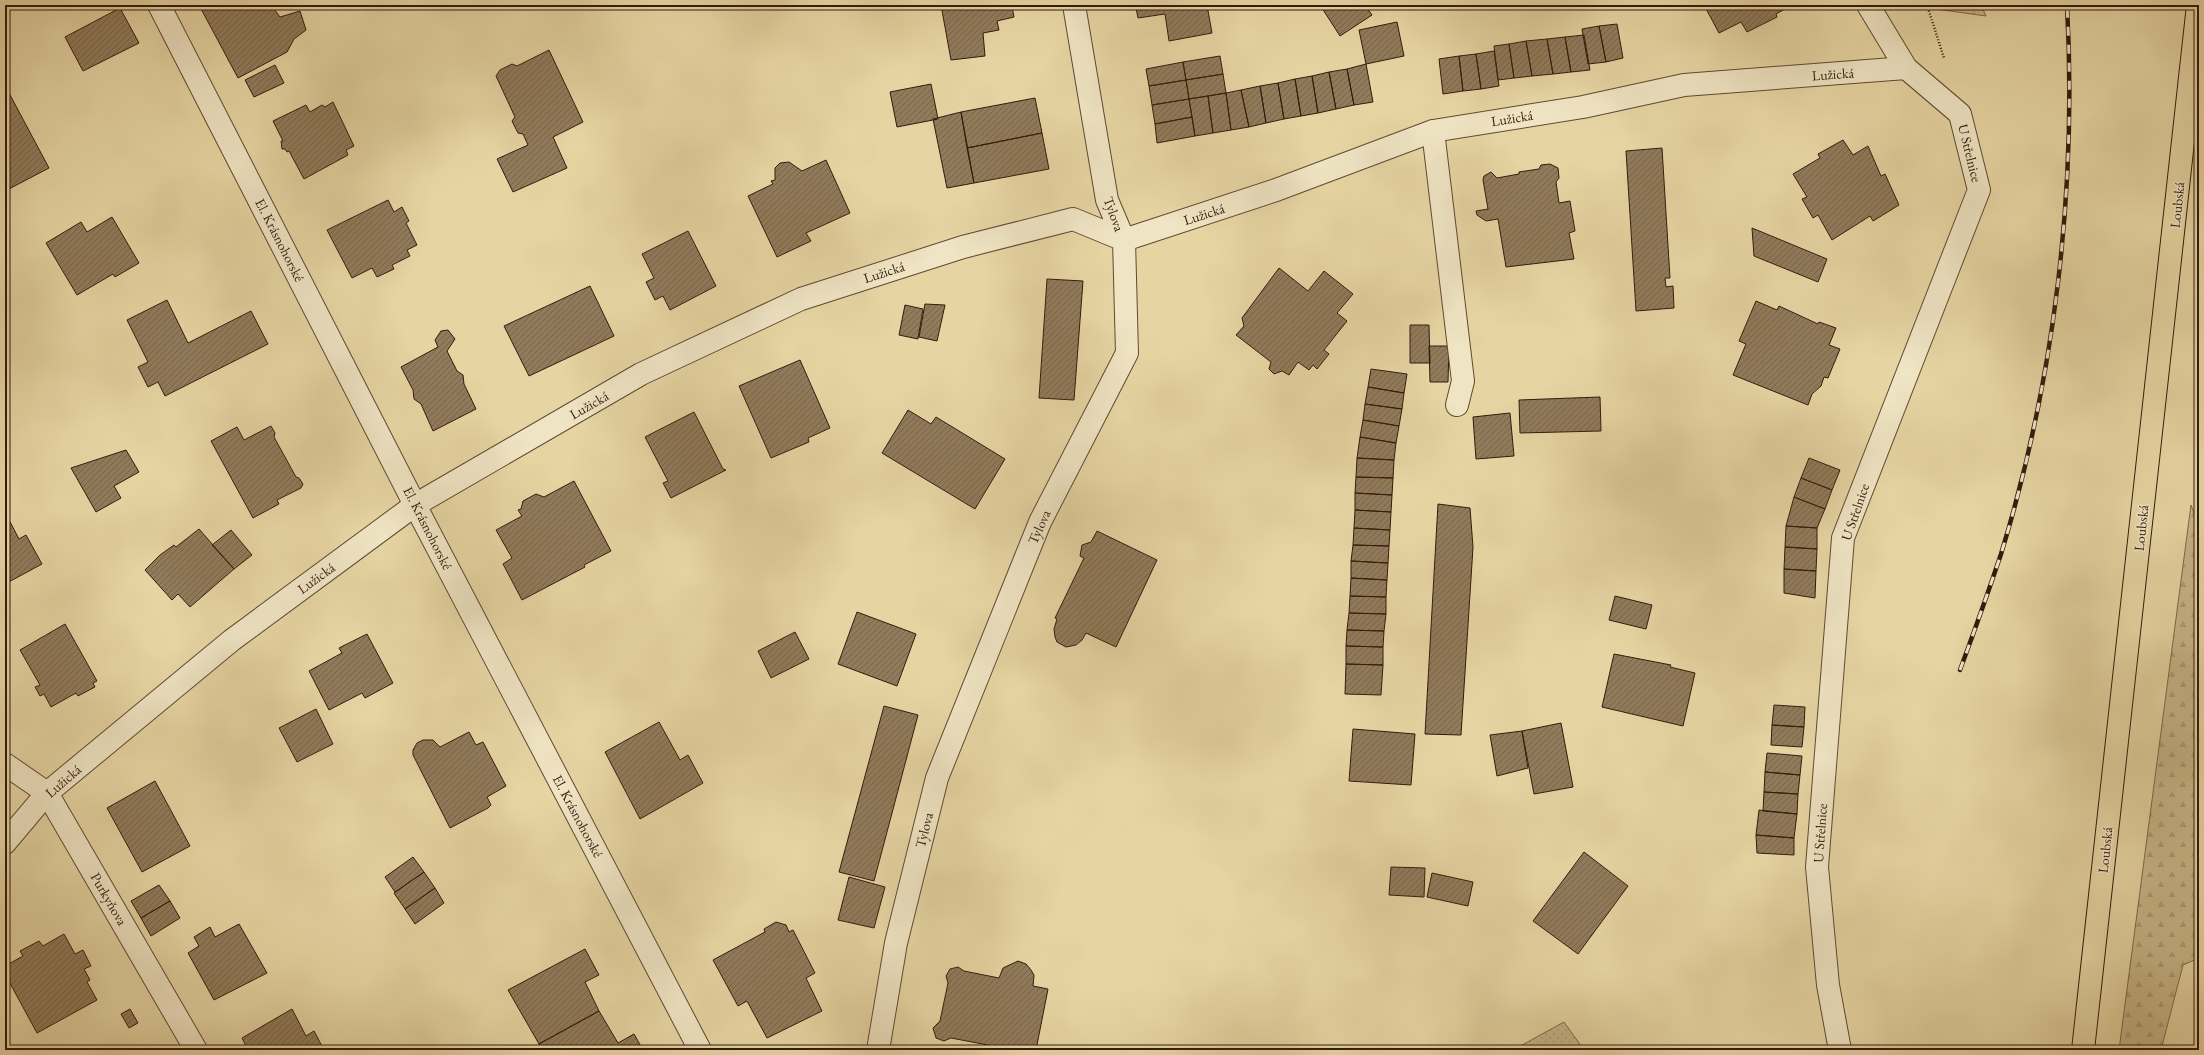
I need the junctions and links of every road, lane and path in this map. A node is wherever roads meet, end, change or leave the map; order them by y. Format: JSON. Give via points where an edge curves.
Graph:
{"nodes":[{"id":1,"x":159,"y":5,"type":"edge"},
{"id":2,"x":1074,"y":5,"type":"edge"},
{"id":3,"x":1868,"y":5,"type":"edge"},
{"id":4,"x":2198,"y":5,"type":"edge"},
{"id":5,"x":1906,"y":68,"type":"junction"},
{"id":6,"x":1433,"y":131,"type":"junction"},
{"id":7,"x":1124,"y":240,"type":"junction"},
{"id":8,"x":1457,"y":405,"type":"dead end"},
{"id":9,"x":415,"y":505,"type":"junction"},
{"id":10,"x":5,"y":764,"type":"edge"},
{"id":11,"x":47,"y":793,"type":"junction"},
{"id":12,"x":5,"y":843,"type":"edge"},
{"id":13,"x":196,"y":1050,"type":"edge"},
{"id":14,"x":700,"y":1050,"type":"edge"},
{"id":15,"x":878,"y":1050,"type":"edge"},
{"id":16,"x":1840,"y":1050,"type":"edge"},
{"id":17,"x":2083,"y":1050,"type":"edge"}],
"edges":[{"from":1,"to":9,"type":"street","name":"El. Krásnohorské"},
{"from":2,"to":7,"type":"street","name":"Tylova","via":[[1107,200]]},
{"from":3,"to":5,"type":"street","name":"U Střelnice"},
{"from":4,"to":17,"type":"main road","name":"Loubská"},
{"from":5,"to":6,"type":"street","name":"Lužická","via":[[1684,85],[1583,107]]},
{"from":5,"to":16,"type":"street","name":"U Střelnice","via":[[1960,114],[1979,190],[1843,538],[1817,867],[1828,985]]},
{"from":6,"to":7,"type":"street","name":"Lužická","via":[[1276,190]]},
{"from":6,"to":8,"type":"street","via":[[1463,381]]},
{"from":7,"to":9,"type":"street","name":"Lužická","via":[[1073,219],[963,246],[801,299],[641,374]]},
{"from":7,"to":15,"type":"street","name":"Tylova","via":[[1127,353],[1040,522],[937,778],[895,952]]},
{"from":9,"to":11,"type":"street","name":"Lužická","via":[[232,640]]},
{"from":9,"to":14,"type":"street","name":"El. Krásnohorské"},
{"from":10,"to":11,"type":"street","name":"Purkyňova"},
{"from":11,"to":12,"type":"street","name":"Lužická"},
{"from":11,"to":13,"type":"street","name":"Purkyňova"}]}
